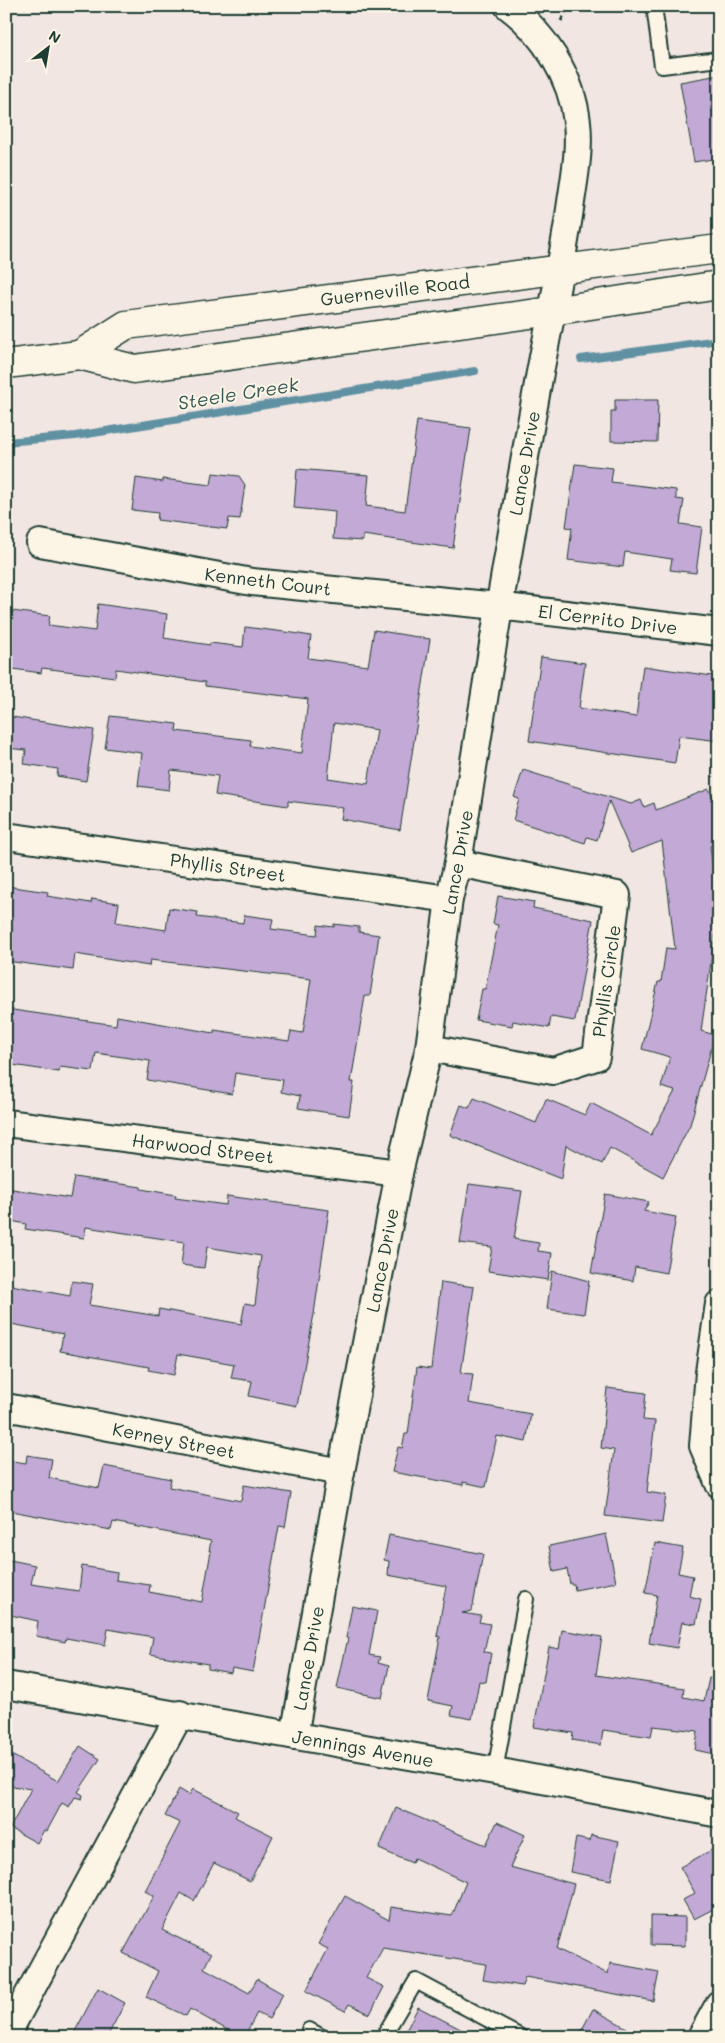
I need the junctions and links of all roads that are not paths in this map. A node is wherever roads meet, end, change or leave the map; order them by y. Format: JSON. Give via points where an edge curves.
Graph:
{"nodes":[{"id":1,"x":654,"y":6,"type":"edge"},
{"id":2,"x":522,"y":10,"type":"edge"},
{"id":3,"x":719,"y":60,"type":"edge"},
{"id":4,"x":719,"y":249,"type":"edge"},
{"id":5,"x":562,"y":268,"type":"junction"},
{"id":6,"x":719,"y":285,"type":"edge"},
{"id":7,"x":552,"y":311,"type":"junction"},
{"id":8,"x":79,"y":356,"type":"junction"},
{"id":9,"x":6,"y":364,"type":"edge"},
{"id":10,"x":40,"y":543,"type":"dead end"},
{"id":11,"x":498,"y":606,"type":"junction"},
{"id":12,"x":719,"y":632,"type":"edge"},
{"id":13,"x":6,"y":836,"type":"edge"},
{"id":14,"x":458,"y":863,"type":"junction"},
{"id":15,"x":449,"y":899,"type":"junction"},
{"id":16,"x":429,"y":1048,"type":"junction"},
{"id":17,"x":6,"y":1123,"type":"edge"},
{"id":18,"x":399,"y":1173,"type":"junction"},
{"id":19,"x":719,"y":1304,"type":"edge"},
{"id":20,"x":6,"y":1407,"type":"edge"},
{"id":21,"x":341,"y":1472,"type":"junction"},
{"id":22,"x":719,"y":1484,"type":"edge"},
{"id":23,"x":526,"y":1599,"type":"dead end"},
{"id":24,"x":6,"y":1685,"type":"edge"},
{"id":25,"x":180,"y":1714,"type":"junction"},
{"id":26,"x":294,"y":1736,"type":"junction"},
{"id":27,"x":495,"y":1771,"type":"junction"},
{"id":28,"x":719,"y":1814,"type":"edge"},
{"id":29,"x":719,"y":2004,"type":"edge"},
{"id":30,"x":8,"y":2028,"type":"edge"},
{"id":31,"x":383,"y":2037,"type":"edge"},
{"id":32,"x":521,"y":2037,"type":"edge"},
{"id":33,"x":702,"y":2037,"type":"edge"}],
"edges":[{"from":1,"to":3,"type":"lane","via":[[662,66]]},
{"from":2,"to":5,"type":"street","name":"Lance Drive","via":[[560,68],[576,119],[579,143]]},
{"from":4,"to":5,"type":"main road","name":"Guerneville Road"},
{"from":5,"to":7,"type":"street","name":"Lance Drive"},
{"from":5,"to":8,"type":"main road","name":"Guerneville Road","via":[[126,325]]},
{"from":6,"to":7,"type":"main road","name":"Guerneville Road"},
{"from":7,"to":8,"type":"main road","name":"Guerneville Road","via":[[134,369]]},
{"from":7,"to":11,"type":"street","name":"Lance Drive"},
{"from":8,"to":9,"type":"main road","name":"Guerneville Road"},
{"from":10,"to":11,"type":"street","name":"Kenneth Court","via":[[252,582]]},
{"from":11,"to":12,"type":"street","name":"El Cerrito Drive"},
{"from":11,"to":14,"type":"street","name":"Lance Drive"},
{"from":13,"to":15,"type":"street","name":"Phyllis Street"},
{"from":14,"to":15,"type":"street","name":"Lance Drive"},
{"from":14,"to":16,"type":"street","name":"Phyllis Circle","via":[[617,895],[596,1057],[553,1071]]},
{"from":15,"to":16,"type":"street","name":"Lance Drive"},
{"from":16,"to":18,"type":"street","name":"Lance Drive"},
{"from":17,"to":18,"type":"street","name":"Harwood Street"},
{"from":18,"to":21,"type":"street","name":"Lance Drive"},
{"from":19,"to":22,"type":"street","via":[[703,1446]]},
{"from":20,"to":21,"type":"street","name":"Kerney Street"},
{"from":21,"to":26,"type":"street","name":"Lance Drive"},
{"from":23,"to":27,"type":"lane"},
{"from":24,"to":25,"type":"street","name":"Jennings Avenue"},
{"from":25,"to":26,"type":"street","name":"Jennings Avenue"},
{"from":25,"to":30,"type":"street"},
{"from":26,"to":27,"type":"street","name":"Jennings Avenue"},
{"from":27,"to":28,"type":"street","name":"Jennings Avenue"},
{"from":29,"to":33,"type":"street"},
{"from":31,"to":32,"type":"lane","via":[[416,1981]]}]}
